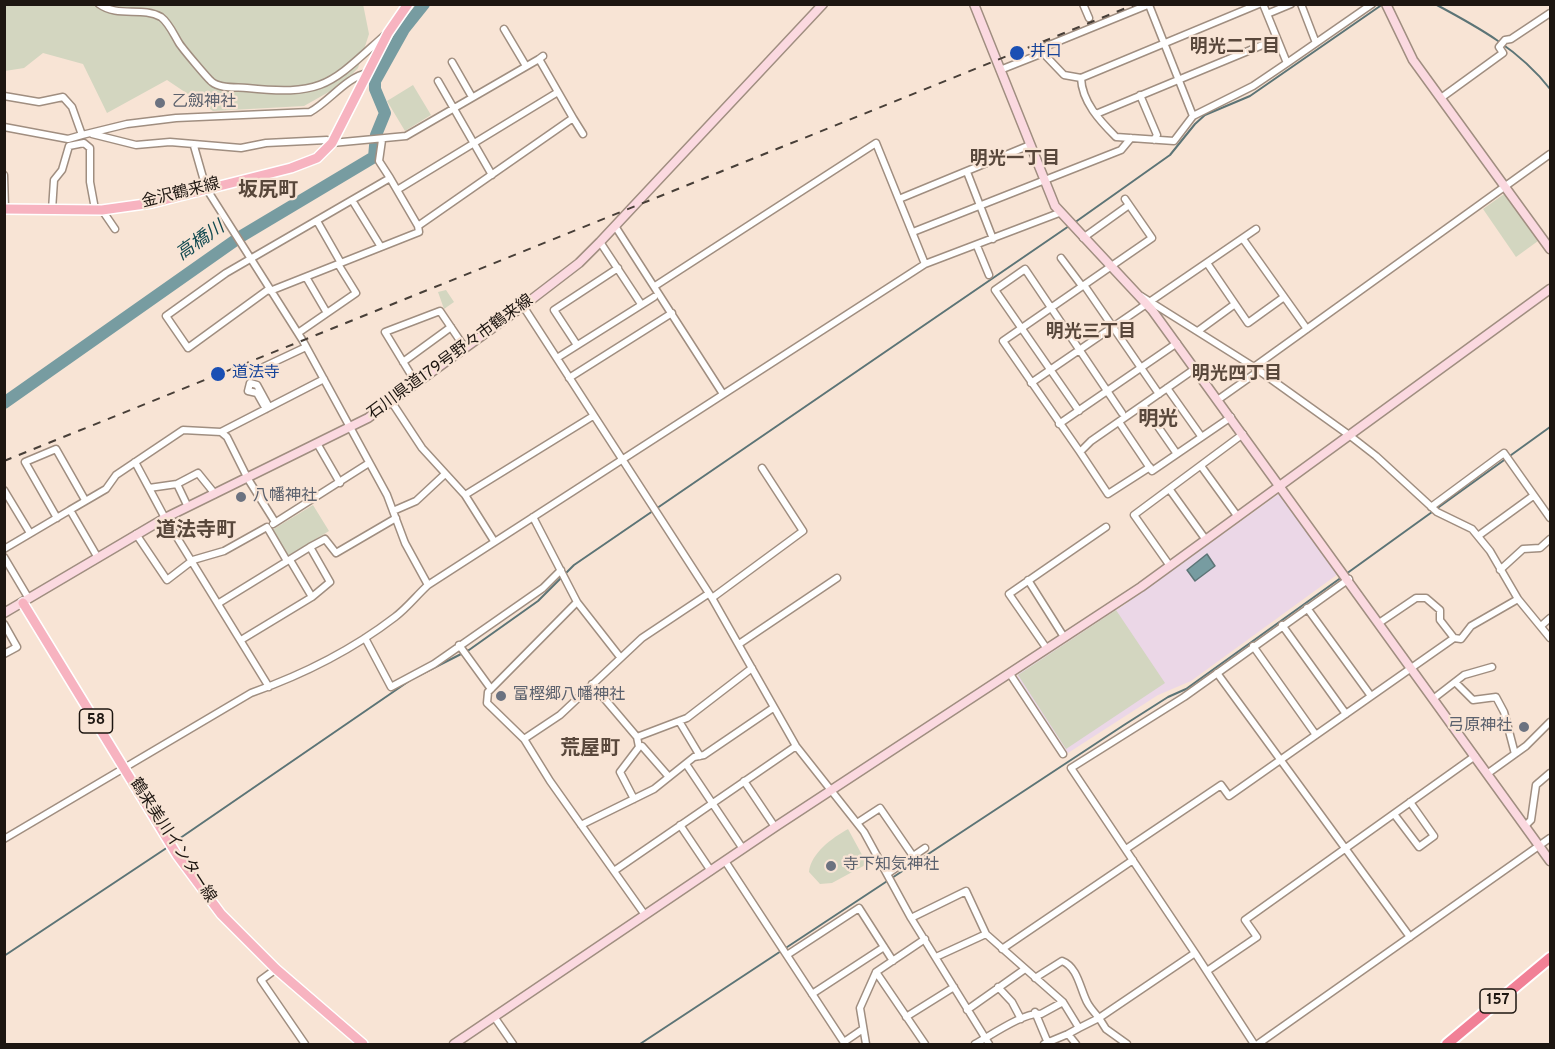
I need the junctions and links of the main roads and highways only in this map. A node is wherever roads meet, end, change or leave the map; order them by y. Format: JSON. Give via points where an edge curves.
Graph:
{"nodes":[{"id":1,"x":408,"y":4,"type":"edge"},
{"id":2,"x":5,"y":209,"type":"edge"},
{"id":3,"x":26,"y":601,"type":"road end"},
{"id":4,"x":1551,"y":958,"type":"edge"},
{"id":5,"x":363,"y":1044,"type":"edge"},
{"id":6,"x":1447,"y":1044,"type":"edge"}],
"edges":[{"from":1,"to":2,"type":"main road","name":"金沢鶴来線","via":[[388,33],[332,143],[303,165],[152,203],[99,209]]},
{"from":3,"to":5,"type":"main road","name":"鶴来美川インター線","number":"58","via":[[176,852],[221,914],[276,969]]},
{"from":4,"to":6,"type":"highway","number":"157"}]}
